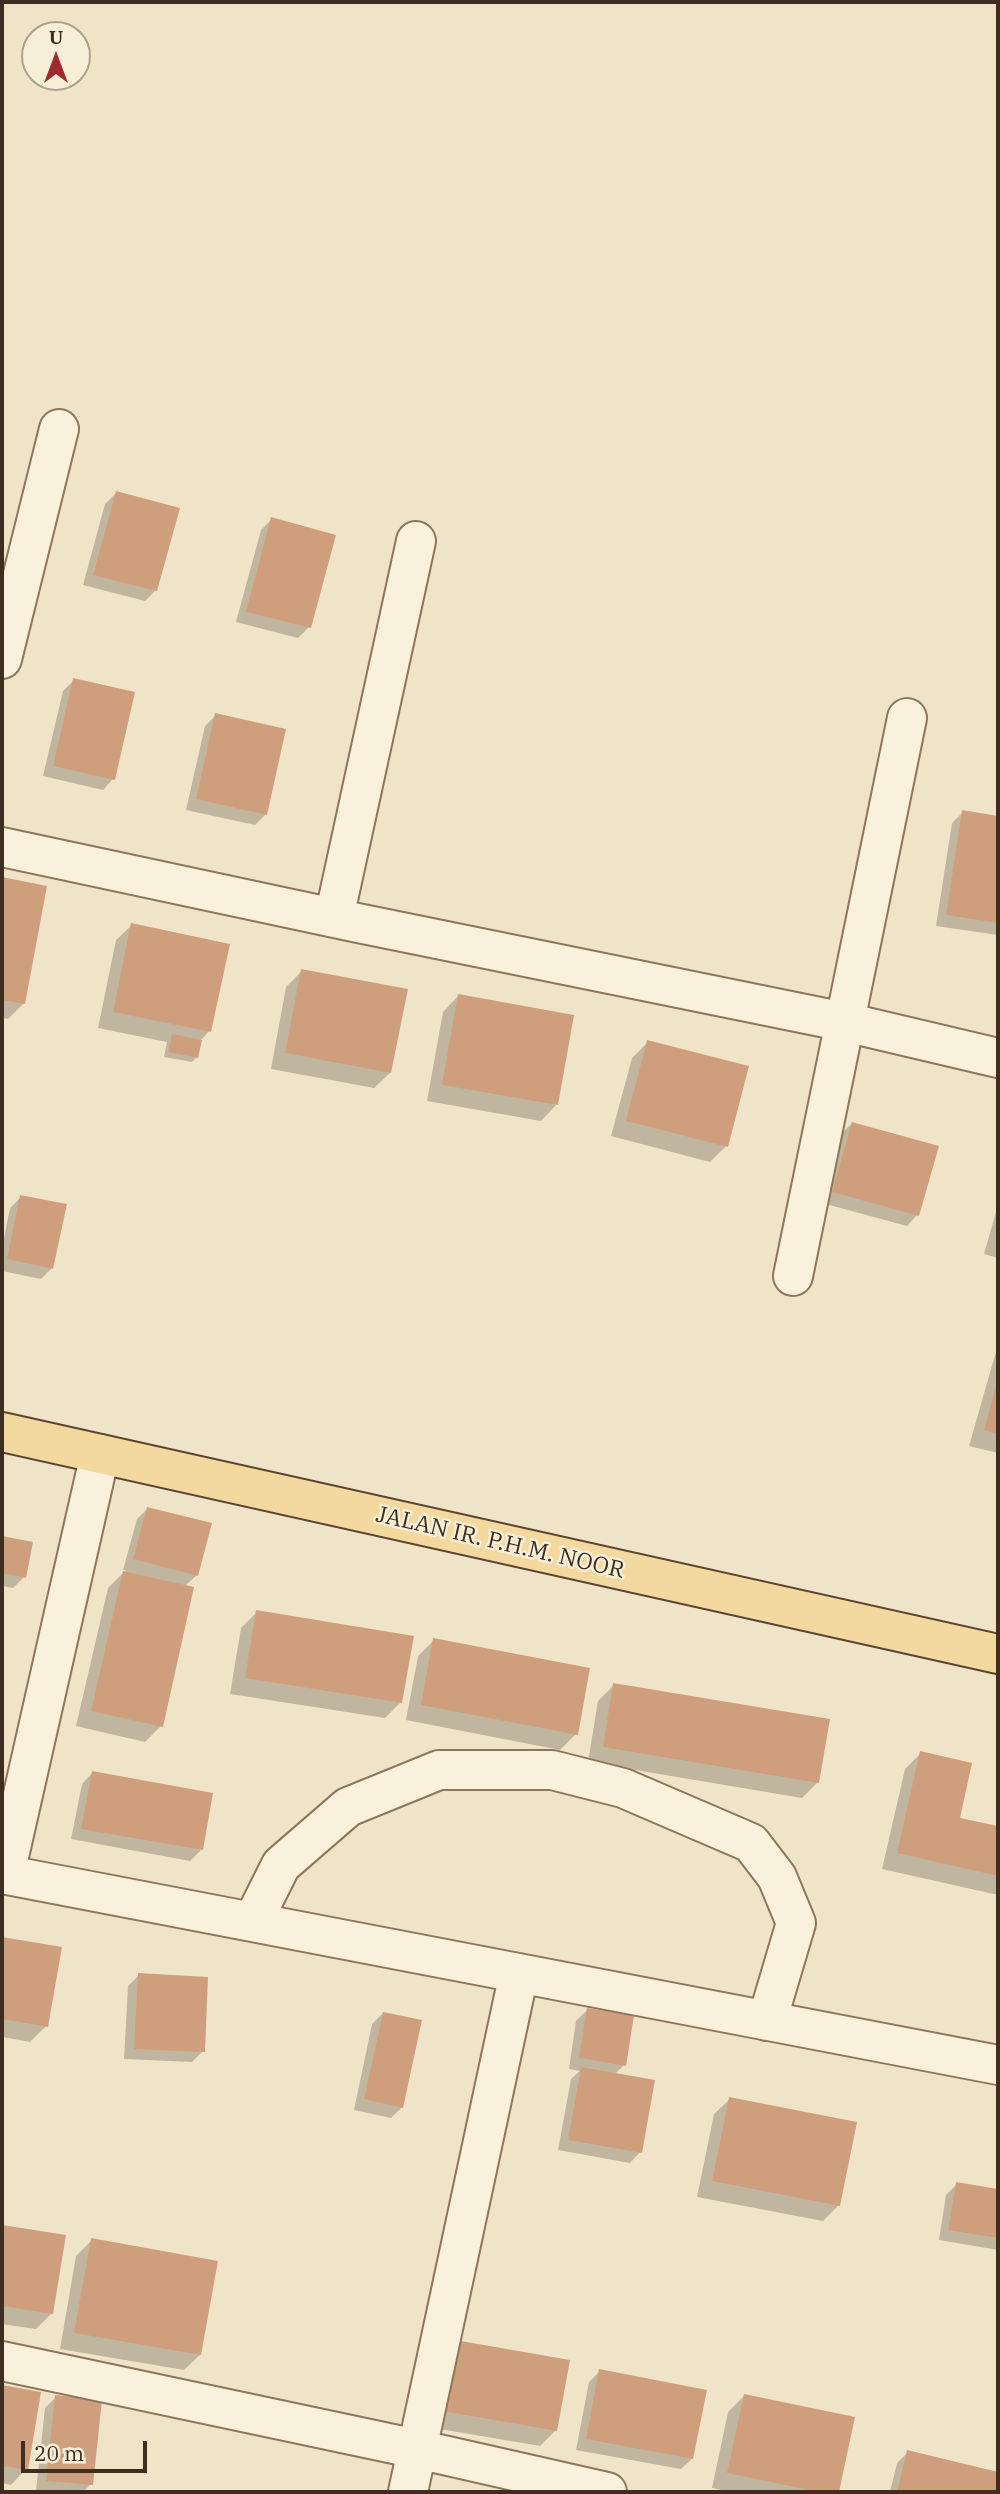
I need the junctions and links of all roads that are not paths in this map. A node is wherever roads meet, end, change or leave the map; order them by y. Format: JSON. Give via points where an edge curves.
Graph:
{"nodes":[{"id":1,"x":59,"y":429,"type":"dead end"},
{"id":2,"x":416,"y":541,"type":"dead end"},
{"id":3,"x":2,"y":659,"type":"edge"},
{"id":4,"x":907,"y":718,"type":"dead end"},
{"id":5,"x":2,"y":847,"type":"edge"},
{"id":6,"x":334,"y":918,"type":"junction"},
{"id":7,"x":845,"y":1023,"type":"junction"},
{"id":8,"x":998,"y":1058,"type":"edge"},
{"id":9,"x":793,"y":1276,"type":"dead end"},
{"id":10,"x":2,"y":1432,"type":"edge"},
{"id":11,"x":100,"y":1454,"type":"junction"},
{"id":12,"x":998,"y":1654,"type":"edge"},
{"id":13,"x":3,"y":1874,"type":"edge"},
{"id":14,"x":253,"y":1921,"type":"junction"},
{"id":15,"x":519,"y":1973,"type":"junction"},
{"id":16,"x":767,"y":2021,"type":"junction"},
{"id":17,"x":998,"y":2066,"type":"edge"},
{"id":18,"x":2,"y":2361,"type":"edge"},
{"id":19,"x":417,"y":2449,"type":"junction"},
{"id":20,"x":408,"y":2492,"type":"edge"},
{"id":21,"x":607,"y":2492,"type":"edge"}],
"edges":[{"from":1,"to":3,"type":"street"},
{"from":2,"to":6,"type":"street"},
{"from":4,"to":7,"type":"street"},
{"from":5,"to":6,"type":"street"},
{"from":6,"to":7,"type":"street"},
{"from":7,"to":8,"type":"street"},
{"from":7,"to":9,"type":"street"},
{"from":10,"to":11,"type":"main road","name":"JALAN IR. P.H.M. NOOR"},
{"from":11,"to":12,"type":"main road","name":"JALAN IR. P.H.M. NOOR"},
{"from":11,"to":13,"type":"street"},
{"from":13,"to":14,"type":"street"},
{"from":14,"to":15,"type":"street"},
{"from":14,"to":16,"type":"street","via":[[281,1865],[348,1807],[439,1770],[552,1770],[623,1788],[751,1843],[777,1877],[796,1923]]},
{"from":15,"to":16,"type":"street"},
{"from":15,"to":19,"type":"street"},
{"from":16,"to":17,"type":"street"},
{"from":18,"to":19,"type":"street"},
{"from":19,"to":20,"type":"street"},
{"from":19,"to":21,"type":"street"}]}
